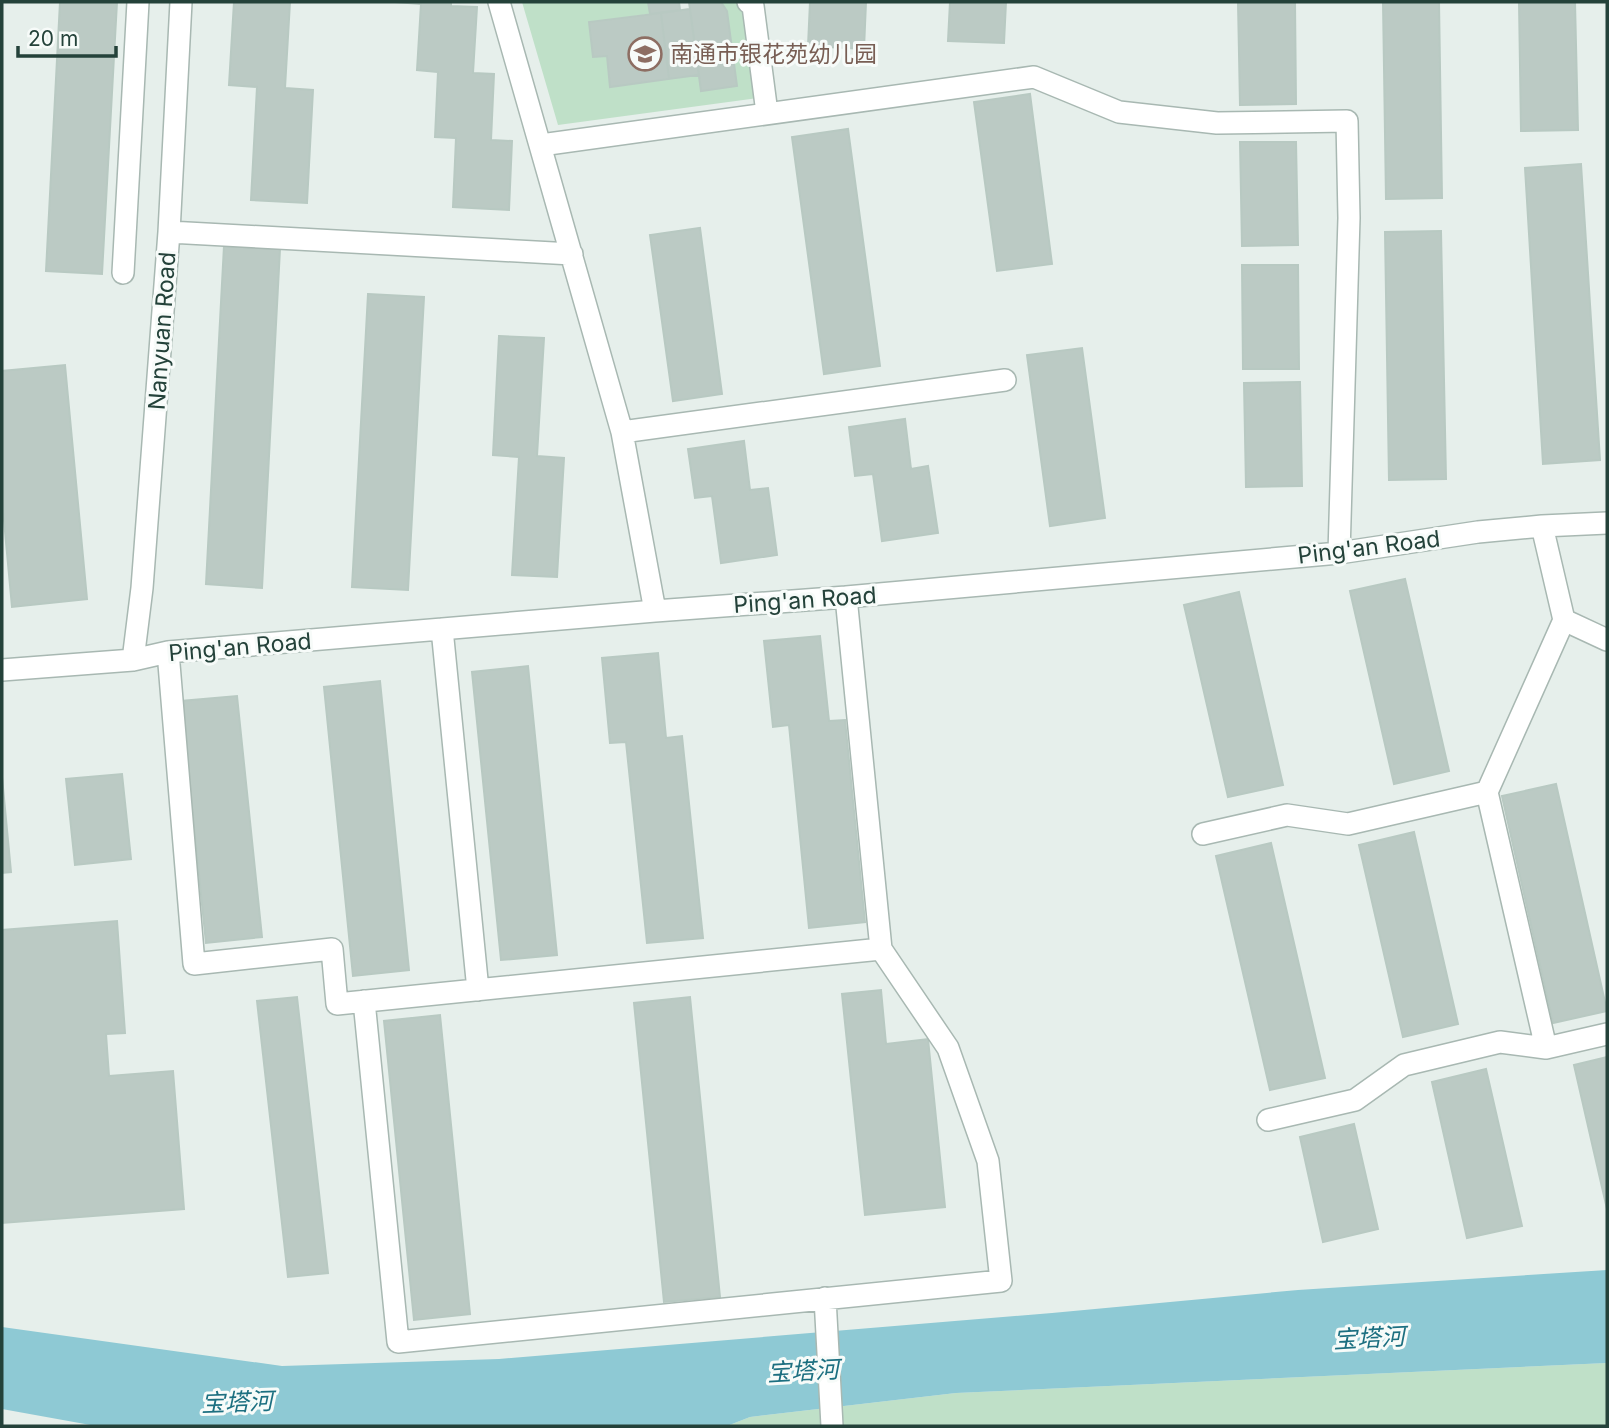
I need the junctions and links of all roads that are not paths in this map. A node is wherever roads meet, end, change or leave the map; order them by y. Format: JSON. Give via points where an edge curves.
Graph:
{"nodes":[{"id":1,"x":138,"y":2,"type":"edge"},
{"id":2,"x":181,"y":2,"type":"edge"},
{"id":3,"x":499,"y":2,"type":"edge"},
{"id":4,"x":748,"y":2,"type":"edge"},
{"id":5,"x":768,"y":113,"type":"junction"},
{"id":6,"x":541,"y":145,"type":"junction"},
{"id":7,"x":169,"y":232,"type":"junction"},
{"id":8,"x":572,"y":254,"type":"junction"},
{"id":9,"x":123,"y":273,"type":"dead end"},
{"id":10,"x":1005,"y":380,"type":"dead end"},
{"id":11,"x":622,"y":432,"type":"junction"},
{"id":12,"x":1607,"y":523,"type":"edge"},
{"id":13,"x":1542,"y":526,"type":"junction"},
{"id":14,"x":1339,"y":553,"type":"junction"},
{"id":15,"x":846,"y":597,"type":"junction"},
{"id":16,"x":655,"y":611,"type":"junction"},
{"id":17,"x":1564,"y":620,"type":"junction"},
{"id":18,"x":442,"y":629,"type":"junction"},
{"id":19,"x":1607,"y":640,"type":"edge"},
{"id":20,"x":168,"y":652,"type":"junction"},
{"id":21,"x":134,"y":660,"type":"junction"},
{"id":22,"x":2,"y":670,"type":"edge"},
{"id":23,"x":1487,"y":792,"type":"junction"},
{"id":24,"x":1203,"y":834,"type":"dead end"},
{"id":25,"x":881,"y":949,"type":"junction"},
{"id":26,"x":478,"y":990,"type":"junction"},
{"id":27,"x":364,"y":1001,"type":"junction"},
{"id":28,"x":1607,"y":1034,"type":"edge"},
{"id":29,"x":1546,"y":1048,"type":"junction"},
{"id":30,"x":1268,"y":1120,"type":"dead end"},
{"id":31,"x":826,"y":1308,"type":"junction"},
{"id":32,"x":832,"y":1424,"type":"edge"}],
"edges":[{"from":1,"to":9,"type":"street"},
{"from":2,"to":7,"type":"street","name":"Nanyuan Road"},
{"from":3,"to":6,"type":"street"},
{"from":4,"to":5,"type":"street","via":[[753,6]]},
{"from":5,"to":6,"type":"street"},
{"from":5,"to":14,"type":"street","via":[[1034,77],[1119,112],[1217,123],[1347,121],[1349,218]]},
{"from":6,"to":8,"type":"street"},
{"from":7,"to":8,"type":"street"},
{"from":7,"to":21,"type":"street","name":"Nanyuan Road"},
{"from":8,"to":11,"type":"street"},
{"from":10,"to":11,"type":"street"},
{"from":11,"to":16,"type":"street"},
{"from":12,"to":13,"type":"street","name":"Ping'an Road"},
{"from":13,"to":14,"type":"street","name":"Ping'an Road"},
{"from":13,"to":17,"type":"street"},
{"from":14,"to":15,"type":"street","name":"Ping'an Road"},
{"from":15,"to":16,"type":"street","name":"Ping'an Road"},
{"from":15,"to":25,"type":"street"},
{"from":16,"to":18,"type":"street","name":"Ping'an Road"},
{"from":17,"to":19,"type":"street"},
{"from":17,"to":23,"type":"street"},
{"from":18,"to":20,"type":"street","name":"Ping'an Road"},
{"from":18,"to":26,"type":"street"},
{"from":20,"to":21,"type":"street","name":"Ping'an Road"},
{"from":20,"to":27,"type":"street","via":[[194,964],[332,950],[337,1004]]},
{"from":21,"to":22,"type":"street","name":"Ping'an Road"},
{"from":23,"to":24,"type":"street","via":[[1348,824],[1287,815]]},
{"from":23,"to":29,"type":"street"},
{"from":25,"to":26,"type":"street"},
{"from":25,"to":31,"type":"street","via":[[953,1061],[988,1161],[1000,1281]]},
{"from":26,"to":27,"type":"street"},
{"from":27,"to":31,"type":"street","via":[[398,1342]]},
{"from":28,"to":29,"type":"street"},
{"from":29,"to":30,"type":"street","via":[[1500,1042],[1404,1065],[1354,1100]]},
{"from":31,"to":32,"type":"street"}]}
